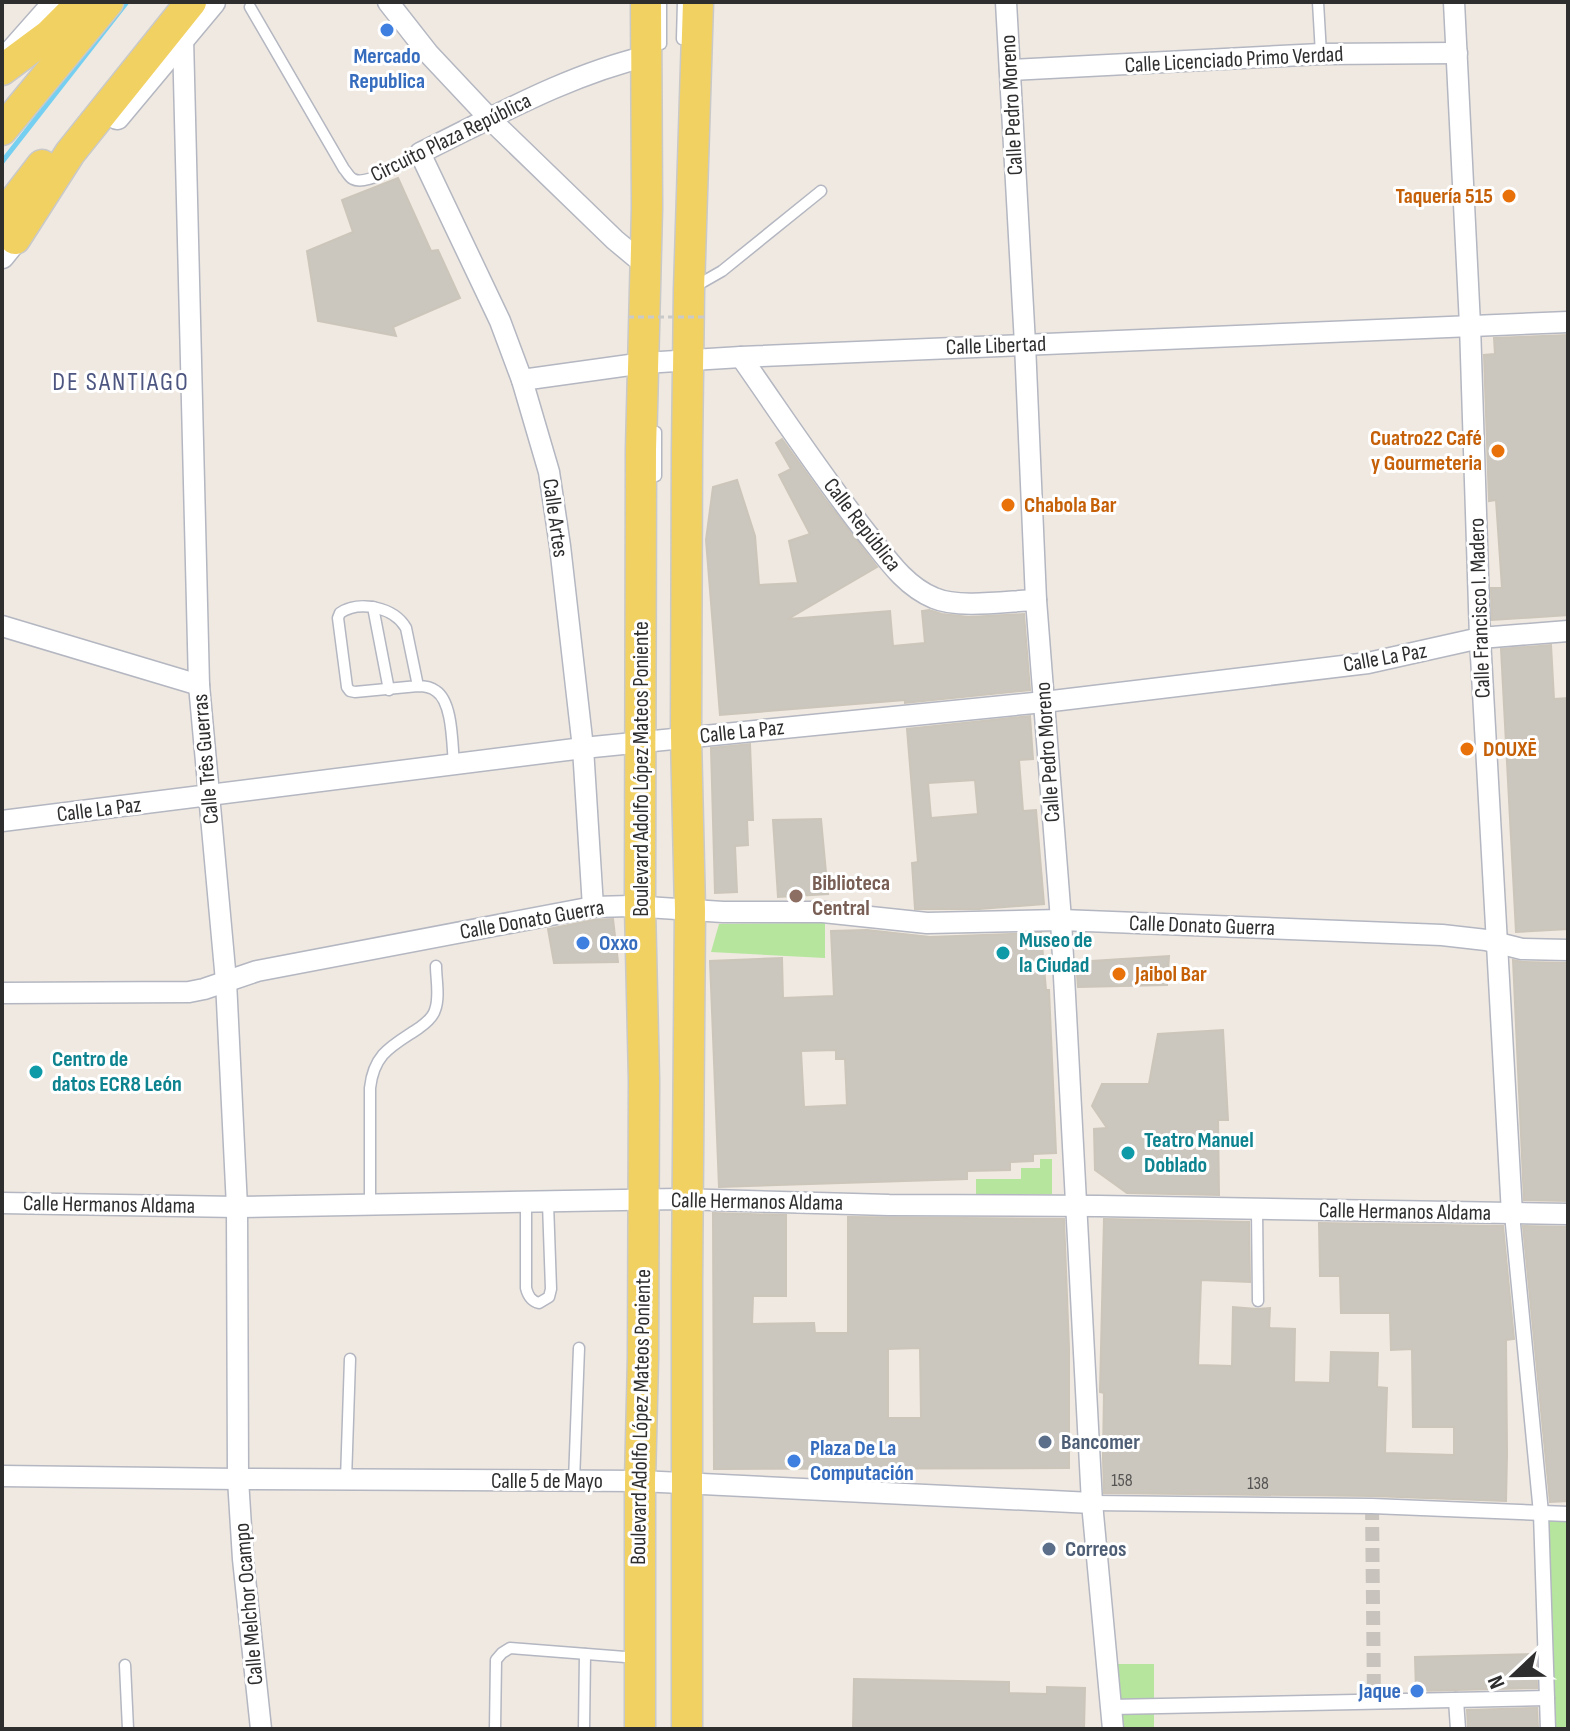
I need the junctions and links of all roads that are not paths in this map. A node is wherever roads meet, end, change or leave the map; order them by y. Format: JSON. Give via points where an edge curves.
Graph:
{"nodes":[{"id":1,"x":56,"y":2,"type":"edge"},
{"id":2,"x":82,"y":2,"type":"edge"},
{"id":3,"x":108,"y":2,"type":"edge"},
{"id":4,"x":173,"y":2,"type":"edge"},
{"id":5,"x":191,"y":2,"type":"edge"},
{"id":6,"x":213,"y":2,"type":"edge"},
{"id":7,"x":388,"y":2,"type":"edge"},
{"id":8,"x":646,"y":2,"type":"edge"},
{"id":9,"x":661,"y":2,"type":"edge"},
{"id":10,"x":683,"y":2,"type":"edge"},
{"id":11,"x":698,"y":2,"type":"edge"},
{"id":12,"x":1006,"y":2,"type":"edge"},
{"id":13,"x":1318,"y":2,"type":"edge"},
{"id":14,"x":1454,"y":2,"type":"edge"},
{"id":15,"x":250,"y":7,"type":"dead end"},
{"id":16,"x":183,"y":38,"type":"junction"},
{"id":17,"x":682,"y":49,"type":"dead end"},
{"id":18,"x":654,"y":53,"type":"junction"},
{"id":19,"x":1457,"y":53,"type":"junction"},
{"id":20,"x":1321,"y":54,"type":"junction"},
{"id":21,"x":2,"y":62,"type":"edge"},
{"id":22,"x":2,"y":70,"type":"edge"},
{"id":23,"x":1010,"y":70,"type":"junction"},
{"id":24,"x":490,"y":119,"type":"junction"},
{"id":25,"x":2,"y":130,"type":"edge"},
{"id":26,"x":420,"y":153,"type":"junction"},
{"id":27,"x":821,"y":191,"type":"dead end"},
{"id":28,"x":680,"y":205,"type":"dead end"},
{"id":29,"x":6,"y":237,"type":"edge"},
{"id":30,"x":645,"y":265,"type":"junction"},
{"id":31,"x":689,"y":290,"type":"junction"},
{"id":32,"x":1568,"y":322,"type":"edge"},
{"id":33,"x":1470,"y":325,"type":"junction"},
{"id":34,"x":1025,"y":344,"type":"junction"},
{"id":35,"x":741,"y":357,"type":"junction"},
{"id":36,"x":684,"y":361,"type":"junction"},
{"id":37,"x":654,"y":363,"type":"junction"},
{"id":38,"x":522,"y":380,"type":"junction"},
{"id":39,"x":656,"y":421,"type":"dead end"},
{"id":40,"x":656,"y":482,"type":"dead end"},
{"id":41,"x":1036,"y":600,"type":"junction"},
{"id":42,"x":373,"y":607,"type":"junction"},
{"id":43,"x":2,"y":626,"type":"edge"},
{"id":44,"x":1568,"y":631,"type":"edge"},
{"id":45,"x":1480,"y":638,"type":"junction"},
{"id":46,"x":199,"y":685,"type":"junction"},
{"id":47,"x":418,"y":686,"type":"junction"},
{"id":48,"x":389,"y":690,"type":"junction"},
{"id":49,"x":1044,"y":702,"type":"junction"},
{"id":50,"x":663,"y":743,"type":"junction"},
{"id":51,"x":583,"y":748,"type":"junction"},
{"id":52,"x":454,"y":764,"type":"junction"},
{"id":53,"x":209,"y":796,"type":"junction"},
{"id":54,"x":2,"y":821,"type":"edge"},
{"id":55,"x":593,"y":907,"type":"junction"},
{"id":56,"x":650,"y":908,"type":"junction"},
{"id":57,"x":679,"y":910,"type":"junction"},
{"id":58,"x":1061,"y":920,"type":"junction"},
{"id":59,"x":1498,"y":944,"type":"junction"},
{"id":60,"x":1568,"y":950,"type":"edge"},
{"id":61,"x":436,"y":966,"type":"dead end"},
{"id":62,"x":226,"y":981,"type":"junction"},
{"id":63,"x":2,"y":993,"type":"edge"},
{"id":64,"x":677,"y":1078,"type":"dead end"},
{"id":65,"x":664,"y":1200,"type":"junction"},
{"id":66,"x":2,"y":1203,"type":"edge"},
{"id":67,"x":526,"y":1203,"type":"junction"},
{"id":68,"x":548,"y":1203,"type":"junction"},
{"id":69,"x":370,"y":1206,"type":"junction"},
{"id":70,"x":237,"y":1207,"type":"junction"},
{"id":71,"x":1076,"y":1207,"type":"junction"},
{"id":72,"x":1257,"y":1210,"type":"junction"},
{"id":73,"x":1512,"y":1214,"type":"junction"},
{"id":74,"x":1568,"y":1214,"type":"edge"},
{"id":75,"x":1258,"y":1301,"type":"dead end"},
{"id":76,"x":655,"y":1325,"type":"dead end"},
{"id":77,"x":579,"y":1348,"type":"dead end"},
{"id":78,"x":350,"y":1359,"type":"dead end"},
{"id":79,"x":2,"y":1476,"type":"edge"},
{"id":80,"x":238,"y":1479,"type":"junction"},
{"id":81,"x":346,"y":1480,"type":"junction"},
{"id":82,"x":574,"y":1481,"type":"junction"},
{"id":83,"x":645,"y":1482,"type":"junction"},
{"id":84,"x":681,"y":1482,"type":"junction"},
{"id":85,"x":1092,"y":1503,"type":"junction"},
{"id":86,"x":1541,"y":1513,"type":"junction"},
{"id":87,"x":1568,"y":1514,"type":"edge"},
{"id":88,"x":585,"y":1654,"type":"junction"},
{"id":89,"x":640,"y":1658,"type":"junction"},
{"id":90,"x":125,"y":1665,"type":"dead end"},
{"id":91,"x":1547,"y":1698,"type":"junction"},
{"id":92,"x":1456,"y":1700,"type":"junction"},
{"id":93,"x":1111,"y":1707,"type":"junction"},
{"id":94,"x":128,"y":1729,"type":"edge"},
{"id":95,"x":261,"y":1729,"type":"edge"},
{"id":96,"x":495,"y":1729,"type":"edge"},
{"id":97,"x":584,"y":1729,"type":"edge"},
{"id":98,"x":640,"y":1729,"type":"edge"},
{"id":99,"x":651,"y":1729,"type":"edge"},
{"id":100,"x":676,"y":1729,"type":"edge"},
{"id":101,"x":687,"y":1729,"type":"edge"},
{"id":102,"x":1113,"y":1729,"type":"edge"},
{"id":103,"x":1458,"y":1729,"type":"edge"},
{"id":104,"x":1548,"y":1729,"type":"edge"}],
"edges":[{"from":1,"to":21,"type":"street"},
{"from":2,"to":22,"type":"main road"},
{"from":3,"to":25,"type":"main road"},
{"from":4,"to":29,"type":"main road","via":[[109,78]]},
{"from":5,"to":29,"type":"main road"},
{"from":6,"to":16,"type":"street"},
{"from":7,"to":24,"type":"street"},
{"from":8,"to":18,"type":"main road","name":"Boulevard Adolfo López Mateos Poniente"},
{"from":9,"to":18,"type":"lane"},
{"from":10,"to":17,"type":"lane"},
{"from":11,"to":31,"type":"main road","name":"Boulevard Adolfo López Mateos Poniente"},
{"from":12,"to":23,"type":"street","name":"Calle Pedro Moreno"},
{"from":13,"to":20,"type":"lane"},
{"from":14,"to":19,"type":"street","name":"Calle Francisco I. Madero"},
{"from":15,"to":26,"type":"lane","name":"Circuito Plaza República","via":[[353,179],[371,179]]},
{"from":16,"to":29,"type":"street"},
{"from":16,"to":46,"type":"street","name":"Calle Três Guerras"},
{"from":18,"to":24,"type":"street","name":"Circuito Plaza República","via":[[582,76]]},
{"from":18,"to":30,"type":"main road","name":"Boulevard Adolfo López Mateos Poniente"},
{"from":19,"to":20,"type":"street","name":"Calle Licenciado Primo Verdad"},
{"from":19,"to":33,"type":"street","name":"Calle Francisco I. Madero"},
{"from":20,"to":23,"type":"street","name":"Calle Licenciado Primo Verdad"},
{"from":23,"to":34,"type":"street","name":"Calle Pedro Moreno"},
{"from":24,"to":26,"type":"street","name":"Circuito Plaza República"},
{"from":24,"to":30,"type":"street"},
{"from":26,"to":38,"type":"street","name":"Calle Artes","via":[[500,321]]},
{"from":27,"to":31,"type":"lane","via":[[722,271]]},
{"from":28,"to":36,"type":"lane"},
{"from":30,"to":37,"type":"main road","name":"Boulevard Adolfo López Mateos Poniente"},
{"from":31,"to":36,"type":"main road","name":"Boulevard Adolfo López Mateos Poniente"},
{"from":32,"to":33,"type":"street","name":"Calle Libertad"},
{"from":33,"to":34,"type":"street","name":"Calle Libertad"},
{"from":33,"to":45,"type":"street","name":"Calle Francisco I. Madero"},
{"from":34,"to":35,"type":"street","name":"Calle Libertad"},
{"from":34,"to":41,"type":"street","name":"Calle Pedro Moreno"},
{"from":35,"to":36,"type":"street","name":"Calle Libertad"},
{"from":35,"to":41,"type":"street","name":"Calle República","via":[[841,501],[917,589],[954,603]]},
{"from":36,"to":37,"type":"street","name":"Calle Libertad"},
{"from":36,"to":50,"type":"main road","name":"Boulevard Adolfo López Mateos Poniente","via":[[687,451]]},
{"from":37,"to":38,"type":"street","name":"Calle Libertad"},
{"from":37,"to":50,"type":"main road","name":"Boulevard Adolfo López Mateos Poniente","via":[[641,450]]},
{"from":38,"to":51,"type":"street","name":"Calle Artes","via":[[549,472]]},
{"from":39,"to":40,"type":"lane"},
{"from":41,"to":49,"type":"street","name":"Calle Pedro Moreno"},
{"from":42,"to":47,"type":"lane","via":[[394,615],[406,628]]},
{"from":42,"to":48,"type":"lane"},
{"from":42,"to":48,"type":"lane","via":[[348,608],[338,618],[347,687],[355,692]]},
{"from":43,"to":46,"type":"street"},
{"from":44,"to":45,"type":"street","name":"Calle La Paz"},
{"from":45,"to":49,"type":"street","name":"Calle La Paz","via":[[1368,663]]},
{"from":45,"to":59,"type":"street","name":"Calle Francisco I. Madero"},
{"from":46,"to":53,"type":"street","name":"Calle Três Guerras"},
{"from":47,"to":48,"type":"lane"},
{"from":47,"to":52,"type":"lane","via":[[444,698]]},
{"from":49,"to":50,"type":"street","name":"Calle La Paz"},
{"from":49,"to":58,"type":"street","name":"Calle Pedro Moreno"},
{"from":50,"to":51,"type":"street","name":"Calle La Paz"},
{"from":50,"to":56,"type":"main road","name":"Boulevard Adolfo López Mateos Poniente"},
{"from":50,"to":57,"type":"main road","name":"Boulevard Adolfo López Mateos Poniente"},
{"from":51,"to":52,"type":"street","name":"Calle La Paz"},
{"from":51,"to":55,"type":"street","name":"Calle Artes"},
{"from":52,"to":53,"type":"street","name":"Calle La Paz"},
{"from":53,"to":54,"type":"street","name":"Calle La Paz"},
{"from":53,"to":62,"type":"street","name":"Calle Três Guerras"},
{"from":55,"to":56,"type":"street","name":"Calle Donato Guerra"},
{"from":55,"to":62,"type":"street","name":"Calle Donato Guerra"},
{"from":56,"to":57,"type":"street","name":"Calle Donato Guerra"},
{"from":56,"to":65,"type":"main road","name":"Boulevard Adolfo López Mateos Poniente","via":[[644,1080]]},
{"from":57,"to":58,"type":"street","name":"Calle Donato Guerra","via":[[823,912],[927,923]]},
{"from":57,"to":65,"type":"main road","name":"Boulevard Adolfo López Mateos Poniente"},
{"from":58,"to":59,"type":"street","name":"Calle Donato Guerra","via":[[1442,935]]},
{"from":58,"to":71,"type":"street","name":"Calle Pedro Moreno"},
{"from":59,"to":60,"type":"street","name":"Calle Donato Guerra"},
{"from":59,"to":73,"type":"street","name":"Calle Francisco I. Madero"},
{"from":61,"to":69,"type":"lane","via":[[435,1012],[388,1049],[372,1073]]},
{"from":62,"to":63,"type":"street","name":"Calle Donato Guerra","via":[[189,992]]},
{"from":62,"to":70,"type":"street","name":"Calle Três Guerras"},
{"from":64,"to":65,"type":"lane"},
{"from":65,"to":68,"type":"street","name":"Calle Hermanos Aldama"},
{"from":65,"to":71,"type":"street","name":"Calle Hermanos Aldama"},
{"from":65,"to":83,"type":"main road","name":"Boulevard Adolfo López Mateos Poniente","via":[[643,1358]]},
{"from":65,"to":84,"type":"main road","name":"Boulevard Adolfo López Mateos Poniente"},
{"from":66,"to":70,"type":"street","name":"Calle Hermanos Aldama"},
{"from":67,"to":68,"type":"street","name":"Calle Hermanos Aldama"},
{"from":67,"to":68,"type":"lane","via":[[526,1288],[539,1303],[551,1289]]},
{"from":67,"to":69,"type":"street","name":"Calle Hermanos Aldama"},
{"from":69,"to":70,"type":"street","name":"Calle Hermanos Aldama"},
{"from":70,"to":80,"type":"street","name":"Calle Três Guerras"},
{"from":71,"to":72,"type":"street","name":"Calle Hermanos Aldama"},
{"from":71,"to":85,"type":"street","name":"Calle Pedro Moreno"},
{"from":72,"to":73,"type":"street","name":"Calle Hermanos Aldama"},
{"from":72,"to":75,"type":"lane"},
{"from":73,"to":74,"type":"street","name":"Calle Hermanos Aldama"},
{"from":73,"to":86,"type":"street"},
{"from":76,"to":83,"type":"lane"},
{"from":77,"to":82,"type":"lane"},
{"from":78,"to":81,"type":"lane"},
{"from":79,"to":80,"type":"street","name":"Calle 5 de Mayo"},
{"from":80,"to":81,"type":"street","name":"Calle 5 de Mayo"},
{"from":80,"to":95,"type":"street","name":"Calle Melchor Ocampo"},
{"from":81,"to":82,"type":"street","name":"Calle 5 de Mayo"},
{"from":82,"to":83,"type":"street","name":"Calle 5 de Mayo"},
{"from":83,"to":84,"type":"street","name":"Calle 5 de Mayo"},
{"from":83,"to":89,"type":"main road","name":"Boulevard Adolfo López Mateos Poniente"},
{"from":83,"to":99,"type":"lane"},
{"from":84,"to":85,"type":"street","name":"Calle 5 de Mayo"},
{"from":84,"to":100,"type":"lane"},
{"from":84,"to":101,"type":"main road","name":"Boulevard Adolfo López Mateos Poniente"},
{"from":85,"to":86,"type":"street"},
{"from":85,"to":93,"type":"street","name":"Calle Pedro Moreno"},
{"from":86,"to":87,"type":"street"},
{"from":86,"to":91,"type":"street"},
{"from":88,"to":89,"type":"lane"},
{"from":88,"to":96,"type":"lane","via":[[510,1648],[502,1653],[496,1660]]},
{"from":88,"to":97,"type":"lane"},
{"from":89,"to":98,"type":"main road","name":"Boulevard Adolfo López Mateos Poniente"},
{"from":90,"to":94,"type":"lane"},
{"from":91,"to":92,"type":"street"},
{"from":91,"to":104,"type":"street"},
{"from":92,"to":93,"type":"street"},
{"from":92,"to":103,"type":"street"},
{"from":93,"to":102,"type":"street","name":"Calle Pedro Moreno"}]}
